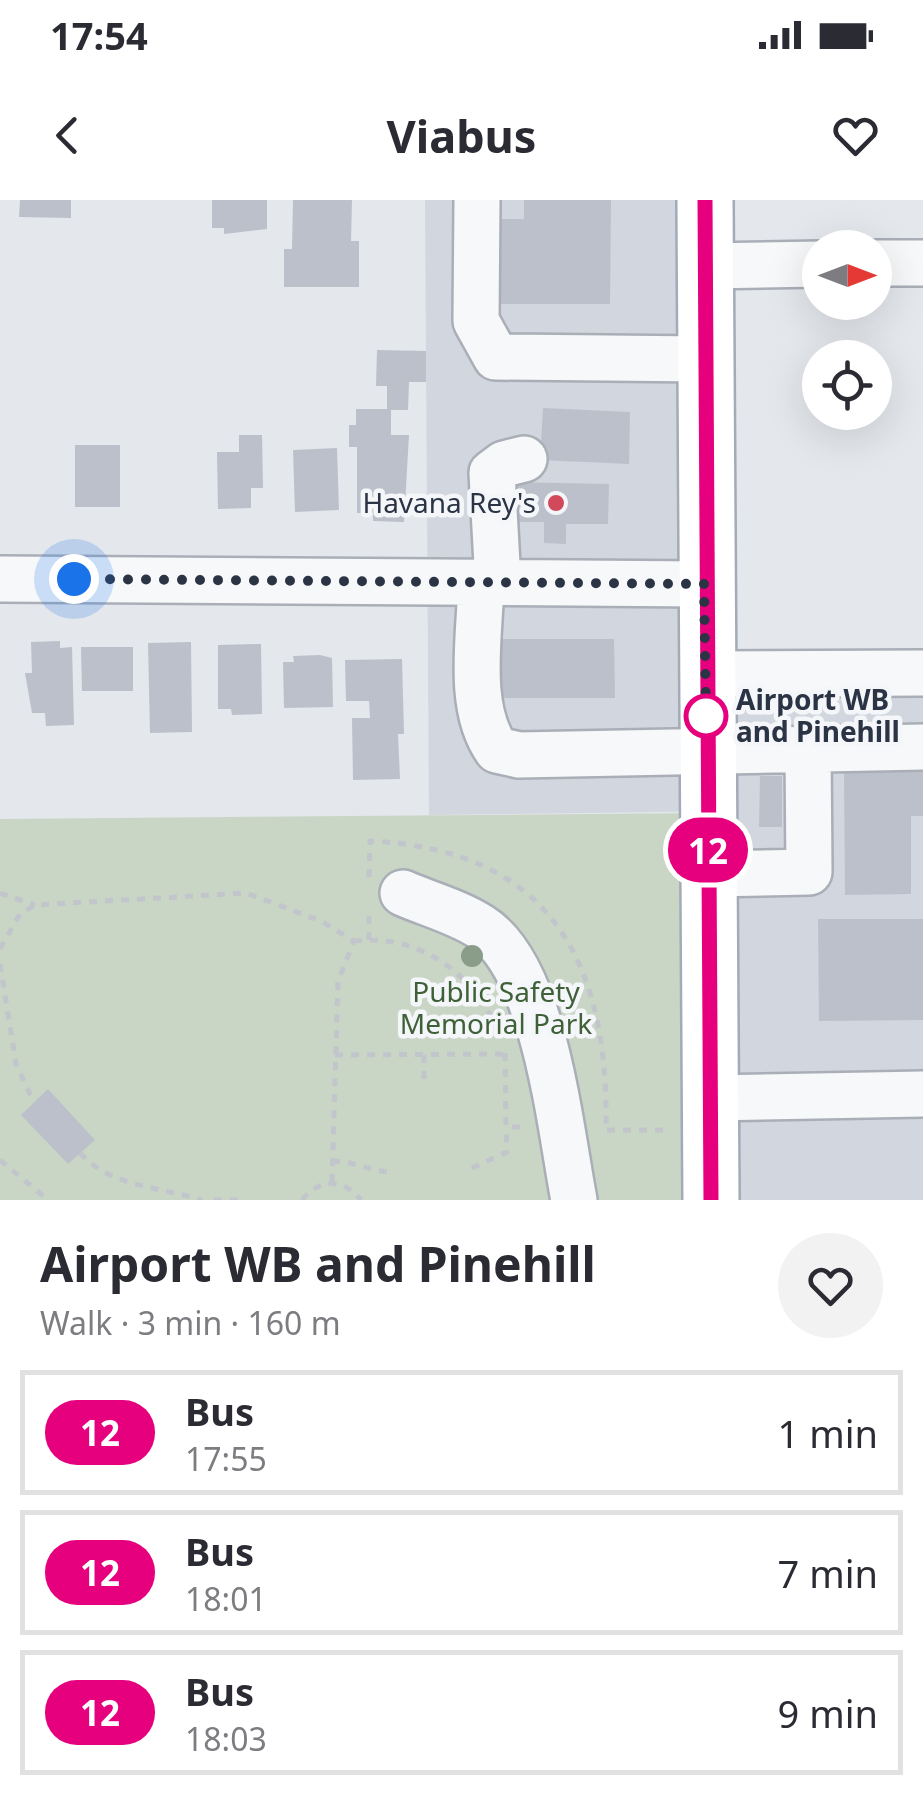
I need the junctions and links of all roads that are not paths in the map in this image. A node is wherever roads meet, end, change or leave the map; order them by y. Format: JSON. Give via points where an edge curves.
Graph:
{"nodes":[{"id":1,"x":477,"y":200,"type":"edge"},
{"id":2,"x":705,"y":200,"type":"edge"},
{"id":3,"x":923,"y":262,"type":"edge"},
{"id":4,"x":892,"y":263,"type":"edge"},
{"id":5,"x":802,"y":264,"type":"edge"},
{"id":6,"x":705,"y":266,"type":"junction"},
{"id":7,"x":704,"y":359,"type":"junction"},
{"id":8,"x":524,"y":459,"type":"dead end"},
{"id":9,"x":0,"y":579,"type":"edge"},
{"id":10,"x":489,"y":582,"type":"junction"},
{"id":11,"x":704,"y":584,"type":"junction"},
{"id":12,"x":923,"y":673,"type":"edge"},
{"id":13,"x":705,"y":674,"type":"junction"},
{"id":14,"x":923,"y":747,"type":"edge"},
{"id":15,"x":828,"y":749,"type":"junction"},
{"id":16,"x":706,"y":752,"type":"junction"},
{"id":17,"x":708,"y":874,"type":"junction"},
{"id":18,"x":403,"y":892,"type":"dead end"},
{"id":19,"x":923,"y":1094,"type":"edge"},
{"id":20,"x":710,"y":1098,"type":"junction"},
{"id":21,"x":574,"y":1200,"type":"edge"},
{"id":22,"x":711,"y":1200,"type":"edge"}],
"edges":[{"from":1,"to":7,"type":"street","via":[[476,321],[496,357]]},
{"from":2,"to":6,"type":"main road"},
{"from":3,"to":4,"type":"street"},
{"from":5,"to":6,"type":"street"},
{"from":6,"to":7,"type":"main road"},
{"from":7,"to":11,"type":"main road"},
{"from":8,"to":10,"type":"street","via":[[492,474]]},
{"from":9,"to":10,"type":"street"},
{"from":10,"to":11,"type":"street"},
{"from":10,"to":16,"type":"street","via":[[479,697],[484,732],[497,750]]},
{"from":11,"to":13,"type":"main road"},
{"from":12,"to":13,"type":"street"},
{"from":13,"to":16,"type":"main road"},
{"from":14,"to":15,"type":"street"},
{"from":15,"to":16,"type":"street"},
{"from":15,"to":17,"type":"street","via":[[809,872]]},
{"from":16,"to":17,"type":"main road"},
{"from":17,"to":20,"type":"main road"},
{"from":18,"to":21,"type":"street","via":[[484,928],[523,974],[540,1024]]},
{"from":19,"to":20,"type":"street"},
{"from":20,"to":22,"type":"main road"}]}
